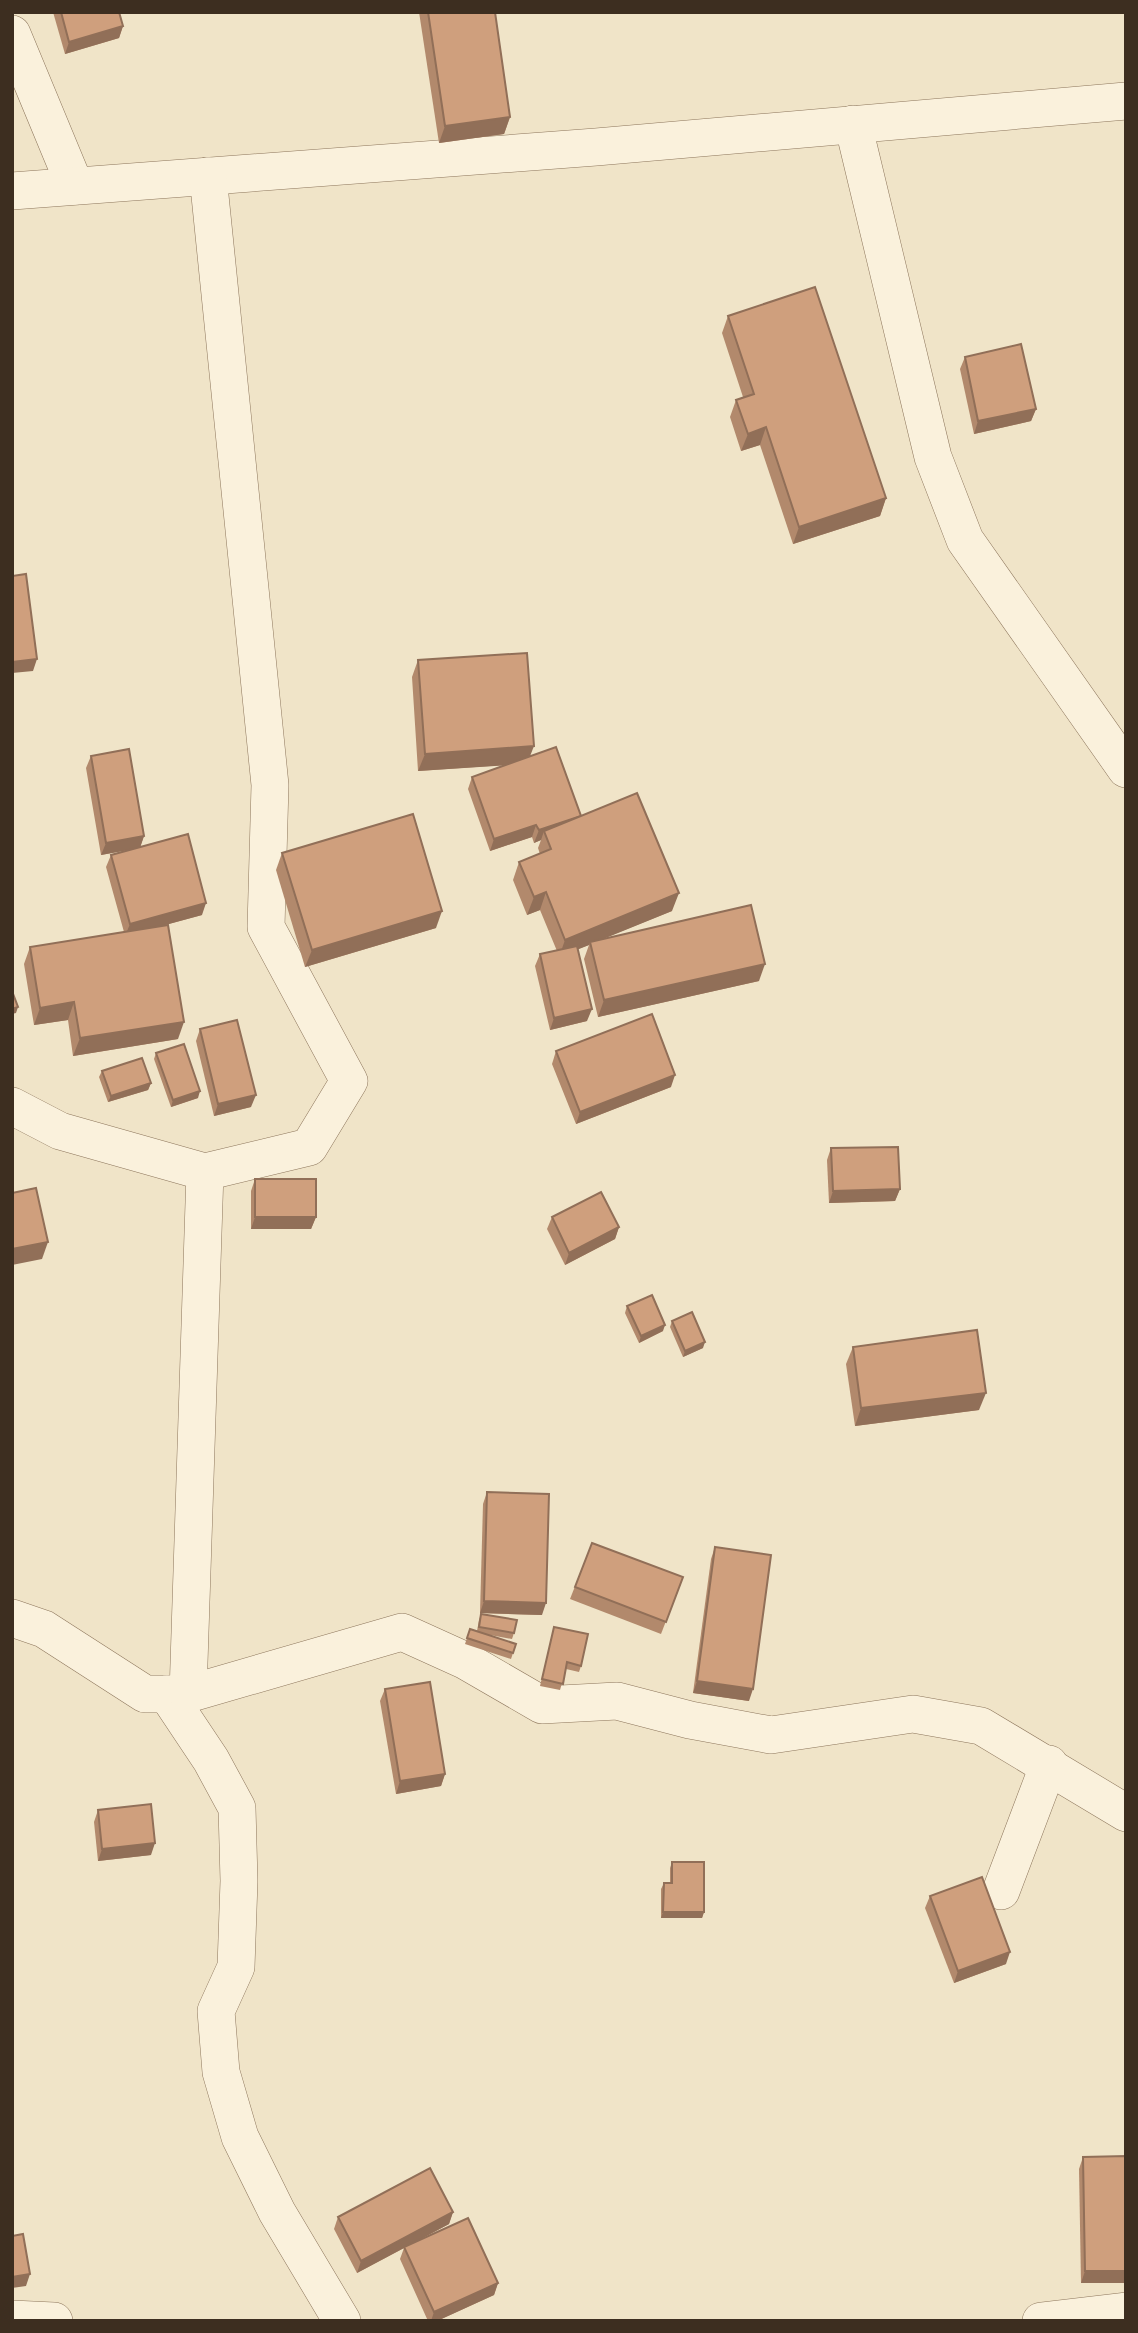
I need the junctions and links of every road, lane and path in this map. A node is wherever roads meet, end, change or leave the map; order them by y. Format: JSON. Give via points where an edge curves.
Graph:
{"nodes":[{"id":1,"x":12,"y":34,"type":"edge"},
{"id":2,"x":1126,"y":101,"type":"edge"},
{"id":3,"x":853,"y":124,"type":"junction"},
{"id":4,"x":208,"y":176,"type":"junction"},
{"id":5,"x":75,"y":186,"type":"junction"},
{"id":6,"x":12,"y":191,"type":"edge"},
{"id":7,"x":1126,"y":769,"type":"edge"},
{"id":8,"x":12,"y":1106,"type":"edge"},
{"id":9,"x":205,"y":1172,"type":"junction"},
{"id":10,"x":12,"y":1618,"type":"edge"},
{"id":11,"x":178,"y":1694,"type":"junction"},
{"id":12,"x":1049,"y":1764,"type":"junction"},
{"id":13,"x":1126,"y":1813,"type":"edge"},
{"id":14,"x":1001,"y":1891,"type":"dead end"},
{"id":15,"x":1126,"y":2311,"type":"edge"},
{"id":16,"x":12,"y":2319,"type":"edge"},
{"id":17,"x":54,"y":2321,"type":"edge"},
{"id":18,"x":342,"y":2321,"type":"edge"},
{"id":19,"x":1041,"y":2321,"type":"edge"}],
"edges":[{"from":1,"to":5,"type":"street"},
{"from":2,"to":3,"type":"street"},
{"from":3,"to":4,"type":"street"},
{"from":3,"to":7,"type":"street","via":[[933,457],[965,540]]},
{"from":4,"to":5,"type":"street"},
{"from":4,"to":9,"type":"street","via":[[270,785],[267,926],[349,1081],[309,1147]]},
{"from":5,"to":6,"type":"street"},
{"from":8,"to":9,"type":"street","via":[[60,1131]]},
{"from":9,"to":11,"type":"street"},
{"from":10,"to":11,"type":"street","via":[[44,1629],[145,1694]]},
{"from":11,"to":12,"type":"street","via":[[402,1632],[466,1661],[542,1705],[617,1701],[771,1735],[913,1714],[981,1726]]},
{"from":11,"to":18,"type":"street","via":[[237,1808],[236,1967],[216,2011],[221,2072],[240,2137],[277,2212]]},
{"from":12,"to":13,"type":"street"},
{"from":12,"to":14,"type":"street"},
{"from":15,"to":19,"type":"street"},
{"from":16,"to":17,"type":"street"}]}
